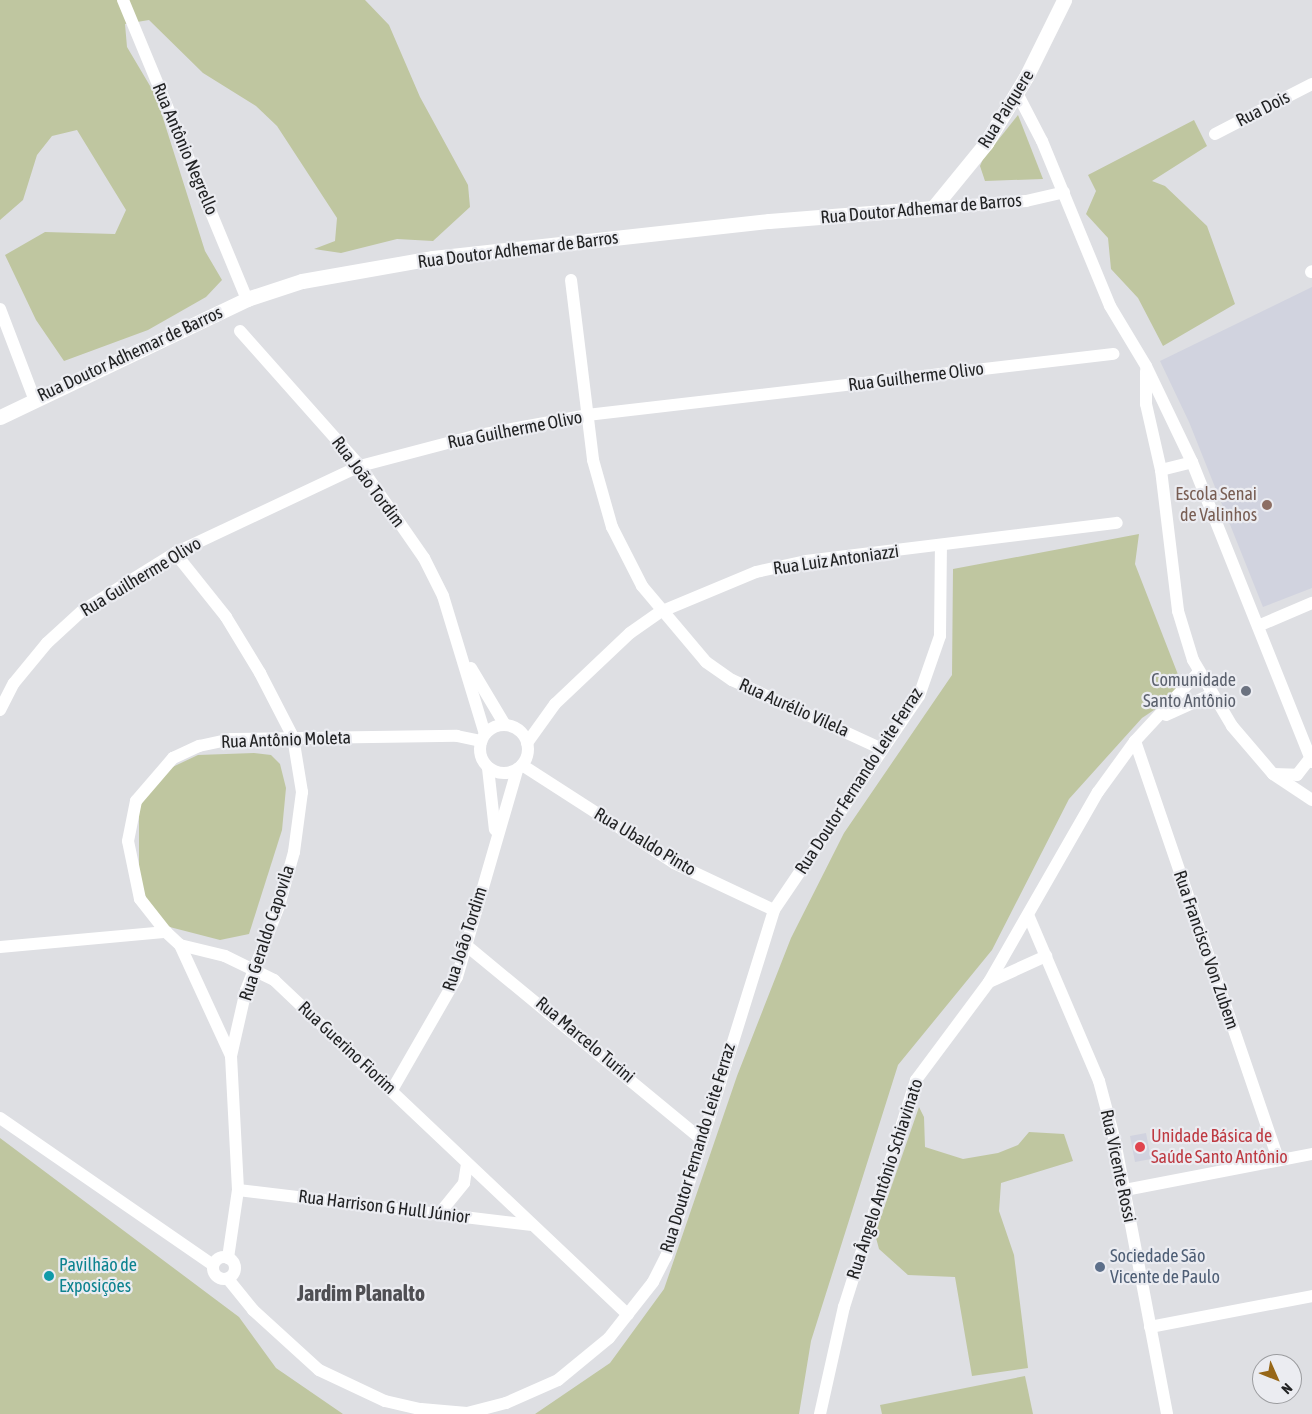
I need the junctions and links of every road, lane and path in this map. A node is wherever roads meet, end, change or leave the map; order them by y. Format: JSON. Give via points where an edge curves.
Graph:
{"nodes":[{"id":1,"x":123,"y":0,"type":"edge"},
{"id":2,"x":1065,"y":0,"type":"edge"},
{"id":3,"x":1312,"y":84,"type":"edge"},
{"id":4,"x":1017,"y":93,"type":"junction"},
{"id":5,"x":1214,"y":134,"type":"dead end"},
{"id":6,"x":1064,"y":192,"type":"junction"},
{"id":7,"x":933,"y":208,"type":"junction"},
{"id":8,"x":571,"y":280,"type":"dead end"},
{"id":9,"x":247,"y":299,"type":"junction"},
{"id":10,"x":0,"y":309,"type":"edge"},
{"id":11,"x":240,"y":331,"type":"dead end"},
{"id":12,"x":1113,"y":354,"type":"dead end"},
{"id":13,"x":1146,"y":366,"type":"junction"},
{"id":14,"x":34,"y":398,"type":"junction"},
{"id":15,"x":587,"y":415,"type":"junction"},
{"id":16,"x":0,"y":417,"type":"edge"},
{"id":17,"x":1192,"y":462,"type":"junction"},
{"id":18,"x":360,"y":466,"type":"junction"},
{"id":19,"x":1161,"y":470,"type":"junction"},
{"id":20,"x":1117,"y":523,"type":"dead end"},
{"id":21,"x":941,"y":546,"type":"junction"},
{"id":22,"x":175,"y":553,"type":"junction"},
{"id":23,"x":1312,"y":603,"type":"edge"},
{"id":24,"x":660,"y":612,"type":"junction"},
{"id":25,"x":1258,"y":626,"type":"junction"},
{"id":26,"x":462,"y":653,"type":"junction"},
{"id":27,"x":1199,"y":672,"type":"junction"},
{"id":28,"x":1210,"y":695,"type":"junction"},
{"id":29,"x":0,"y":710,"type":"edge"},
{"id":30,"x":1162,"y":716,"type":"junction"},
{"id":31,"x":505,"y":725,"type":"junction"},
{"id":32,"x":293,"y":737,"type":"junction"},
{"id":33,"x":483,"y":737,"type":"junction"},
{"id":34,"x":1134,"y":741,"type":"junction"},
{"id":35,"x":527,"y":743,"type":"junction"},
{"id":36,"x":882,"y":749,"type":"junction"},
{"id":37,"x":1311,"y":759,"type":"edge"},
{"id":38,"x":520,"y":767,"type":"junction"},
{"id":39,"x":488,"y":768,"type":"junction"},
{"id":40,"x":1273,"y":774,"type":"junction"},
{"id":41,"x":1312,"y":800,"type":"edge"},
{"id":42,"x":496,"y":835,"type":"junction"},
{"id":43,"x":774,"y":910,"type":"junction"},
{"id":44,"x":1029,"y":917,"type":"junction"},
{"id":45,"x":166,"y":932,"type":"junction"},
{"id":46,"x":180,"y":945,"type":"junction"},
{"id":47,"x":0,"y":946,"type":"edge"},
{"id":48,"x":467,"y":946,"type":"junction"},
{"id":49,"x":1046,"y":956,"type":"junction"},
{"id":50,"x":253,"y":968,"type":"junction"},
{"id":51,"x":989,"y":982,"type":"junction"},
{"id":52,"x":231,"y":1056,"type":"junction"},
{"id":53,"x":392,"y":1090,"type":"junction"},
{"id":54,"x":0,"y":1118,"type":"edge"},
{"id":55,"x":700,"y":1138,"type":"junction"},
{"id":56,"x":1312,"y":1154,"type":"edge"},
{"id":57,"x":1278,"y":1159,"type":"junction"},
{"id":58,"x":468,"y":1164,"type":"junction"},
{"id":59,"x":238,"y":1190,"type":"junction"},
{"id":60,"x":1125,"y":1190,"type":"junction"},
{"id":61,"x":439,"y":1214,"type":"junction"},
{"id":62,"x":530,"y":1225,"type":"junction"},
{"id":63,"x":228,"y":1258,"type":"junction"},
{"id":64,"x":213,"y":1265,"type":"junction"},
{"id":65,"x":228,"y":1279,"type":"junction"},
{"id":66,"x":1312,"y":1296,"type":"edge"},
{"id":67,"x":628,"y":1315,"type":"junction"},
{"id":68,"x":1150,"y":1327,"type":"junction"},
{"id":69,"x":467,"y":1413,"type":"edge"},
{"id":70,"x":820,"y":1414,"type":"edge"},
{"id":71,"x":1167,"y":1414,"type":"edge"}],
"edges":[{"from":1,"to":9,"type":"street","name":"Rua Antônio Negrello"},
{"from":2,"to":4,"type":"street","name":"Rua Paiquere"},
{"from":3,"to":5,"type":"street","name":"Rua Dois"},
{"from":4,"to":6,"type":"street"},
{"from":4,"to":7,"type":"street","name":"Rua Paiquere","via":[[957,184]]},
{"from":6,"to":7,"type":"street","name":"Rua Doutor Adhemar de Barros","via":[[1026,201]]},
{"from":6,"to":13,"type":"street","via":[[1110,306]]},
{"from":7,"to":9,"type":"street","name":"Rua Doutor Adhemar de Barros","via":[[769,221],[433,258],[302,281]]},
{"from":8,"to":15,"type":"street","name":"Rua Aurélio Vilela"},
{"from":9,"to":14,"type":"street","name":"Rua Doutor Adhemar de Barros"},
{"from":10,"to":14,"type":"street"},
{"from":11,"to":18,"type":"street","name":"Rua João Tordim"},
{"from":12,"to":15,"type":"street","name":"Rua Guilherme Olivo"},
{"from":13,"to":17,"type":"street"},
{"from":13,"to":19,"type":"street","via":[[1146,404]]},
{"from":14,"to":16,"type":"street","name":"Rua Doutor Adhemar de Barros"},
{"from":15,"to":18,"type":"street","name":"Rua Guilherme Olivo","via":[[474,436]]},
{"from":15,"to":24,"type":"street","name":"Rua Aurélio Vilela","via":[[593,460],[612,528]]},
{"from":17,"to":19,"type":"street"},
{"from":17,"to":25,"type":"street"},
{"from":18,"to":22,"type":"street","name":"Rua Guilherme Olivo"},
{"from":18,"to":26,"type":"street","name":"Rua João Tordim","via":[[424,558],[443,596]]},
{"from":19,"to":27,"type":"street","via":[[1178,611]]},
{"from":20,"to":21,"type":"street","name":"Rua Luiz Antoniazzi"},
{"from":21,"to":24,"type":"street","name":"Rua Luiz Antoniazzi","via":[[806,561],[756,572]]},
{"from":21,"to":36,"type":"street","name":"Rua Doutor Fernando Leite Ferraz","via":[[943,599],[933,658],[919,696]]},
{"from":22,"to":29,"type":"street","name":"Rua Guilherme Olivo","via":[[83,610],[47,643],[14,683]]},
{"from":22,"to":32,"type":"street","name":"Rua Geraldo Capovila","via":[[247,649]]},
{"from":23,"to":25,"type":"street"},
{"from":24,"to":35,"type":"street","name":"Rua Luiz Antoniazzi","via":[[582,677]]},
{"from":24,"to":36,"type":"street","name":"Rua Aurélio Vilela","via":[[706,662],[732,680]]},
{"from":25,"to":37,"type":"street"},
{"from":26,"to":31,"type":"street","name":"Rua João Tordim"},
{"from":26,"to":33,"type":"street","name":"Rua João Tordim"},
{"from":27,"to":28,"type":"street"},
{"from":27,"to":30,"type":"street","name":"Rua Ângelo Antônio Schiavinato"},
{"from":28,"to":30,"type":"street","name":"Rua Ângelo Antônio Schiavinato"},
{"from":28,"to":40,"type":"street"},
{"from":30,"to":34,"type":"street","name":"Rua Ângelo Antônio Schiavinato"},
{"from":31,"to":33,"type":"street"},
{"from":31,"to":35,"type":"street","via":[[519,730]]},
{"from":32,"to":33,"type":"street","name":"Rua Antônio Moleta"},
{"from":32,"to":45,"type":"street","name":"Rua Antônio Moleta","via":[[199,746],[160,768],[136,801],[128,840],[135,885],[147,911]]},
{"from":32,"to":50,"type":"street","name":"Rua Geraldo Capovila","via":[[302,792],[294,852],[279,906]]},
{"from":33,"to":39,"type":"street","via":[[480,756]]},
{"from":34,"to":44,"type":"street","name":"Rua Ângelo Antônio Schiavinato","via":[[1066,841]]},
{"from":34,"to":57,"type":"street","name":"Rua Francisco Von Zubem"},
{"from":35,"to":38,"type":"street"},
{"from":36,"to":43,"type":"street","name":"Rua Doutor Fernando Leite Ferraz"},
{"from":37,"to":40,"type":"street","via":[[1297,775]]},
{"from":38,"to":39,"type":"street","via":[[502,774]]},
{"from":38,"to":42,"type":"street","name":"Rua João Tordim"},
{"from":38,"to":43,"type":"street","name":"Rua Ubaldo Pinto","via":[[674,863]]},
{"from":39,"to":42,"type":"street","name":"Rua João Tordim"},
{"from":40,"to":41,"type":"street"},
{"from":42,"to":48,"type":"street","name":"Rua João Tordim"},
{"from":43,"to":55,"type":"street","name":"Rua Doutor Fernando Leite Ferraz"},
{"from":44,"to":49,"type":"street","name":"Rua Vicente Rossi"},
{"from":44,"to":51,"type":"street","name":"Rua Ângelo Antônio Schiavinato"},
{"from":45,"to":46,"type":"street","name":"Rua Guerino Fiorim"},
{"from":45,"to":47,"type":"street"},
{"from":46,"to":50,"type":"street","name":"Rua Guerino Fiorim"},
{"from":46,"to":52,"type":"street"},
{"from":48,"to":53,"type":"street","name":"Rua João Tordim","via":[[434,1024]]},
{"from":48,"to":55,"type":"street","name":"Rua Marcelo Turini"},
{"from":49,"to":51,"type":"street"},
{"from":49,"to":60,"type":"street","name":"Rua Vicente Rossi","via":[[1099,1081]]},
{"from":50,"to":52,"type":"street","name":"Rua Geraldo Capovila"},
{"from":50,"to":53,"type":"street","name":"Rua Guerino Fiorim","via":[[274,980]]},
{"from":51,"to":70,"type":"street","name":"Rua Ângelo Antônio Schiavinato","via":[[926,1061],[910,1094],[844,1307]]},
{"from":52,"to":59,"type":"street","name":"Rua Geraldo Capovila"},
{"from":53,"to":58,"type":"street","name":"Rua Guerino Fiorim"},
{"from":54,"to":64,"type":"street"},
{"from":55,"to":67,"type":"street","name":"Rua Doutor Fernando Leite Ferraz","via":[[666,1258]]},
{"from":56,"to":57,"type":"street"},
{"from":57,"to":60,"type":"street"},
{"from":58,"to":61,"type":"street","via":[[464,1183]]},
{"from":58,"to":62,"type":"street","name":"Rua Guerino Fiorim"},
{"from":59,"to":61,"type":"street","name":"Rua Harrison G Hull Júnior"},
{"from":59,"to":63,"type":"street","name":"Rua Geraldo Capovila"},
{"from":60,"to":68,"type":"street","name":"Rua Vicente Rossi"},
{"from":61,"to":62,"type":"street","name":"Rua Harrison G Hull Júnior"},
{"from":62,"to":67,"type":"street","name":"Rua Guerino Fiorim"},
{"from":63,"to":64,"type":"street"},
{"from":63,"to":65,"type":"street","name":"Rua Geraldo Capovila","via":[[235,1267]]},
{"from":64,"to":65,"type":"street","name":"Rua Doutor Fernando Leite Ferraz","via":[[218,1277]]},
{"from":65,"to":69,"type":"street","name":"Rua Doutor Fernando Leite Ferraz","via":[[253,1310],[319,1370],[385,1401]]},
{"from":66,"to":68,"type":"street"},
{"from":67,"to":69,"type":"street","name":"Rua Doutor Fernando Leite Ferraz","via":[[609,1338],[558,1380],[506,1403]]},
{"from":68,"to":71,"type":"street","name":"Rua Vicente Rossi"}]}
